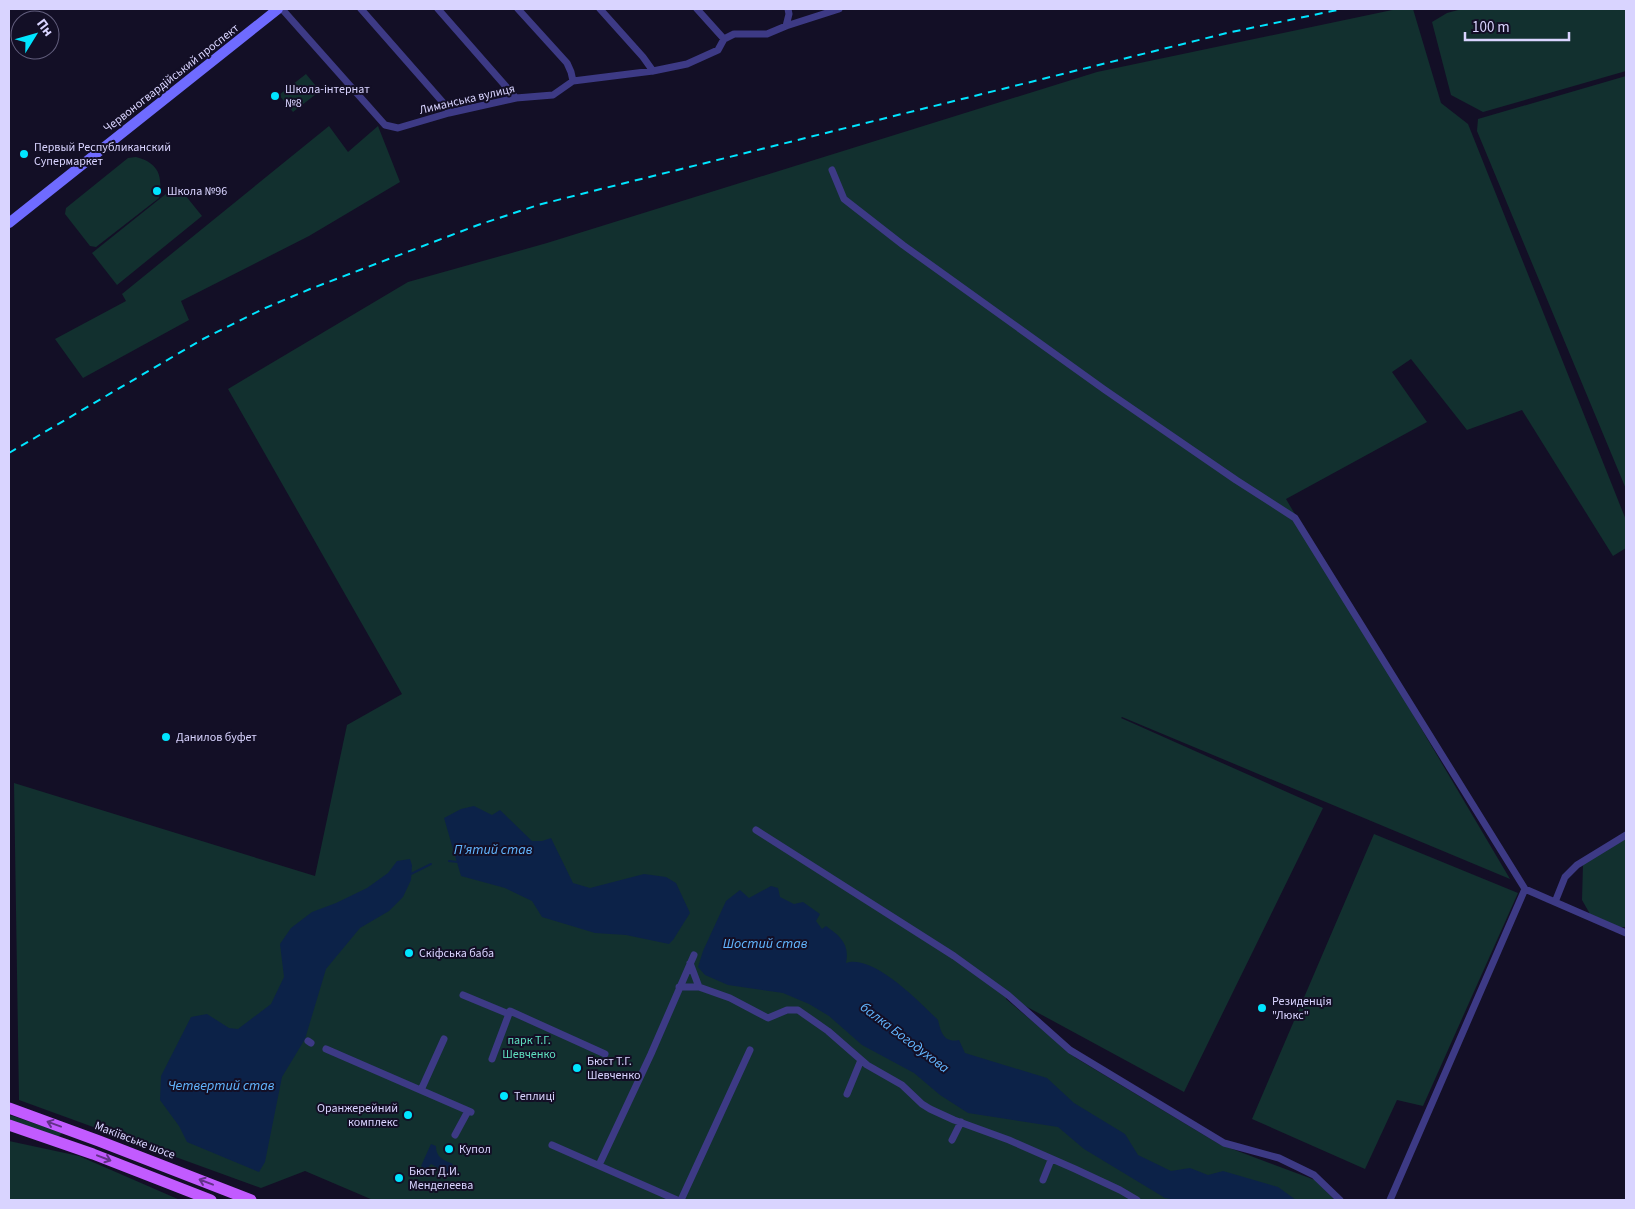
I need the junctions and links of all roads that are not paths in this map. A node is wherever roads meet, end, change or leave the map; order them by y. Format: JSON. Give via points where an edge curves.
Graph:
{"nodes":[{"id":1,"x":278,"y":9,"type":"edge"},
{"id":2,"x":282,"y":9,"type":"edge"},
{"id":3,"x":361,"y":9,"type":"edge"},
{"id":4,"x":438,"y":9,"type":"edge"},
{"id":5,"x":518,"y":9,"type":"edge"},
{"id":6,"x":600,"y":9,"type":"edge"},
{"id":7,"x":697,"y":9,"type":"edge"},
{"id":8,"x":788,"y":9,"type":"edge"},
{"id":9,"x":840,"y":9,"type":"edge"},
{"id":10,"x":786,"y":26,"type":"junction"},
{"id":11,"x":724,"y":39,"type":"junction"},
{"id":12,"x":653,"y":71,"type":"junction"},
{"id":13,"x":573,"y":81,"type":"junction"},
{"id":14,"x":516,"y":98,"type":"junction"},
{"id":15,"x":449,"y":113,"type":"junction"},
{"id":16,"x":832,"y":170,"type":"dead end"},
{"id":17,"x":9,"y":223,"type":"edge"},
{"id":18,"x":756,"y":830,"type":"dead end"},
{"id":19,"x":1626,"y":835,"type":"edge"},
{"id":20,"x":1525,"y":889,"type":"junction"},
{"id":21,"x":1554,"y":902,"type":"junction"},
{"id":22,"x":1626,"y":933,"type":"edge"},
{"id":23,"x":694,"y":955,"type":"dead end"},
{"id":24,"x":690,"y":963,"type":"junction"},
{"id":25,"x":679,"y":987,"type":"junction"},
{"id":26,"x":699,"y":987,"type":"junction"},
{"id":27,"x":463,"y":995,"type":"dead end"},
{"id":28,"x":509,"y":1014,"type":"junction"},
{"id":29,"x":444,"y":1040,"type":"dead end"},
{"id":30,"x":325,"y":1049,"type":"dead end"},
{"id":31,"x":750,"y":1050,"type":"dead end"},
{"id":32,"x":605,"y":1054,"type":"dead end"},
{"id":33,"x":492,"y":1060,"type":"dead end"},
{"id":34,"x":861,"y":1060,"type":"junction"},
{"id":35,"x":421,"y":1090,"type":"junction"},
{"id":36,"x":847,"y":1094,"type":"dead end"},
{"id":37,"x":9,"y":1108,"type":"edge"},
{"id":38,"x":961,"y":1122,"type":"junction"},
{"id":39,"x":9,"y":1125,"type":"edge"},
{"id":40,"x":456,"y":1135,"type":"dead end"},
{"id":41,"x":952,"y":1140,"type":"dead end"},
{"id":42,"x":552,"y":1145,"type":"dead end"},
{"id":43,"x":1051,"y":1160,"type":"junction"},
{"id":44,"x":599,"y":1165,"type":"junction"},
{"id":45,"x":1043,"y":1180,"type":"dead end"},
{"id":46,"x":211,"y":1200,"type":"edge"},
{"id":47,"x":251,"y":1200,"type":"edge"},
{"id":48,"x":677,"y":1200,"type":"edge"},
{"id":49,"x":681,"y":1200,"type":"edge"},
{"id":50,"x":1137,"y":1200,"type":"edge"},
{"id":51,"x":1340,"y":1200,"type":"edge"},
{"id":52,"x":1390,"y":1200,"type":"edge"}],
"edges":[{"from":1,"to":17,"type":"main road","name":"Червоногвардійський проспект"},
{"from":2,"to":15,"type":"street","name":"Лиманська вулиця","via":[[385,125],[398,128]]},
{"from":3,"to":15,"type":"street"},
{"from":4,"to":14,"type":"street"},
{"from":5,"to":13,"type":"street","via":[[566,63]]},
{"from":6,"to":12,"type":"street"},
{"from":7,"to":11,"type":"street"},
{"from":8,"to":10,"type":"street"},
{"from":9,"to":10,"type":"street"},
{"from":10,"to":11,"type":"street","via":[[766,34],[734,34]]},
{"from":11,"to":12,"type":"street","name":"Лиманська вулиця","via":[[718,50],[706,57]]},
{"from":12,"to":13,"type":"street","name":"Лиманська вулиця"},
{"from":13,"to":14,"type":"street","name":"Лиманська вулиця","via":[[553,95]]},
{"from":14,"to":15,"type":"street","name":"Лиманська вулиця"},
{"from":16,"to":20,"type":"street","via":[[844,199],[903,244],[1105,390],[1295,518]]},
{"from":18,"to":51,"type":"street","via":[[954,956],[1008,995],[1070,1050],[1224,1143],[1280,1158],[1314,1175]]},
{"from":19,"to":21,"type":"street","via":[[1565,876]]},
{"from":20,"to":21,"type":"street"},
{"from":20,"to":52,"type":"street"},
{"from":21,"to":22,"type":"street"},
{"from":23,"to":24,"type":"street"},
{"from":24,"to":25,"type":"street"},
{"from":24,"to":26,"type":"street"},
{"from":25,"to":26,"type":"street"},
{"from":25,"to":44,"type":"street","via":[[652,1054]]},
{"from":26,"to":34,"type":"street","via":[[730,998],[768,1018],[788,1010],[798,1010]]},
{"from":27,"to":28,"type":"street"},
{"from":28,"to":32,"type":"street","via":[[510,1011]]},
{"from":28,"to":33,"type":"street"},
{"from":29,"to":35,"type":"street"},
{"from":30,"to":35,"type":"street"},
{"from":31,"to":49,"type":"street"},
{"from":34,"to":36,"type":"street"},
{"from":34,"to":38,"type":"street","via":[[902,1085],[922,1104]]},
{"from":35,"to":40,"type":"street","via":[[470,1111]]},
{"from":47,"to":37,"type":"main road","name":"Макіївське шосе","one_way":true},
{"from":38,"to":41,"type":"street"},
{"from":38,"to":43,"type":"street"},
{"from":39,"to":46,"type":"main road","one_way":true},
{"from":42,"to":44,"type":"street"},
{"from":43,"to":45,"type":"street"},
{"from":43,"to":50,"type":"street"},
{"from":44,"to":48,"type":"street"}]}
